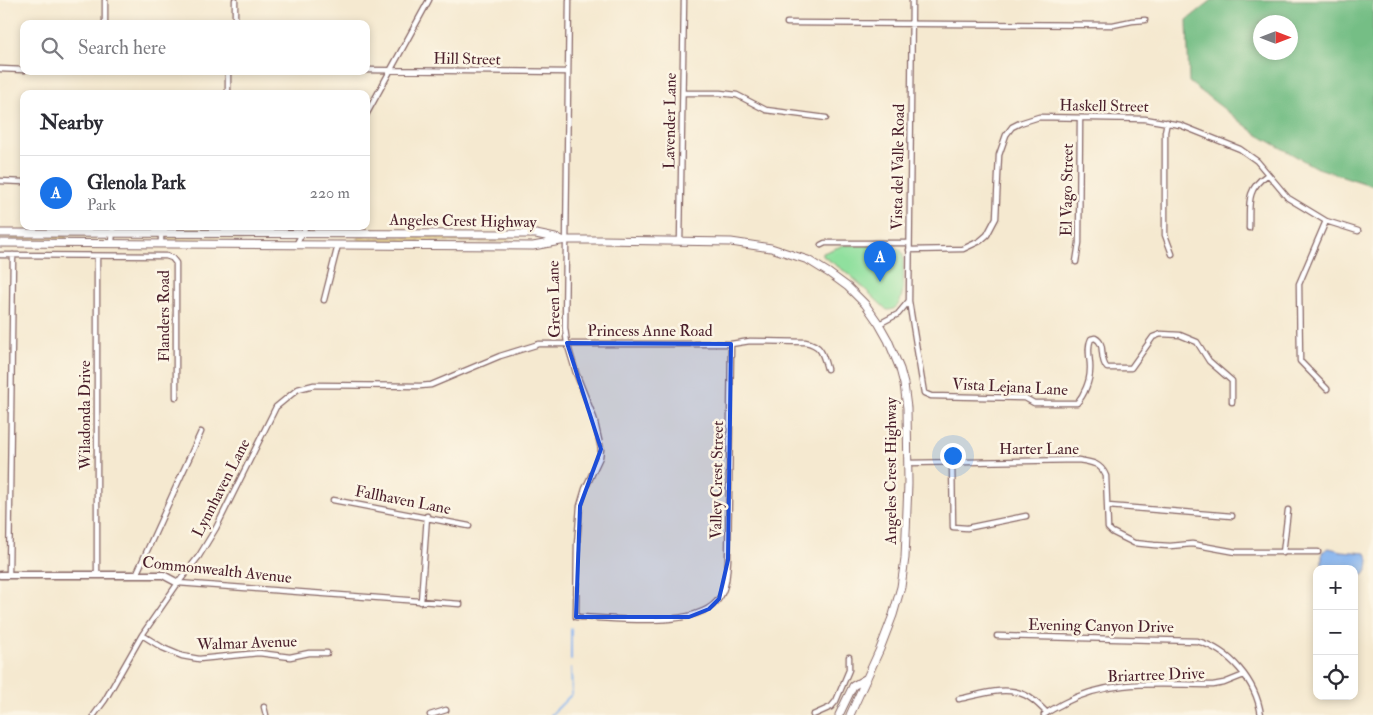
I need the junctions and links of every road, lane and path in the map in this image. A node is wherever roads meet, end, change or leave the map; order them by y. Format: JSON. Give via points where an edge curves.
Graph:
{"nodes":[{"id":1,"x":105,"y":0,"type":"edge"},
{"id":2,"x":235,"y":0,"type":"edge"},
{"id":3,"x":429,"y":0,"type":"edge"},
{"id":4,"x":569,"y":0,"type":"edge"},
{"id":5,"x":684,"y":0,"type":"edge"},
{"id":6,"x":912,"y":0,"type":"edge"},
{"id":7,"x":105,"y":20,"type":"edge"},
{"id":8,"x":235,"y":20,"type":"edge"},
{"id":9,"x":1146,"y":20,"type":"dead end"},
{"id":10,"x":787,"y":23,"type":"dead end"},
{"id":11,"x":912,"y":24,"type":"junction"},
{"id":12,"x":0,"y":69,"type":"edge"},
{"id":13,"x":20,"y":70,"type":"edge"},
{"id":14,"x":370,"y":70,"type":"edge"},
{"id":15,"x":391,"y":70,"type":"junction"},
{"id":16,"x":568,"y":72,"type":"junction"},
{"id":17,"x":228,"y":75,"type":"edge"},
{"id":18,"x":228,"y":90,"type":"edge"},
{"id":19,"x":683,"y":93,"type":"junction"},
{"id":20,"x":370,"y":108,"type":"edge"},
{"id":21,"x":826,"y":118,"type":"dead end"},
{"id":22,"x":1080,"y":118,"type":"junction"},
{"id":23,"x":1167,"y":122,"type":"junction"},
{"id":24,"x":1266,"y":175,"type":"junction"},
{"id":25,"x":0,"y":181,"type":"edge"},
{"id":26,"x":20,"y":182,"type":"edge"},
{"id":27,"x":1326,"y":221,"type":"junction"},
{"id":28,"x":1249,"y":228,"type":"dead end"},
{"id":29,"x":112,"y":230,"type":"edge"},
{"id":30,"x":161,"y":230,"type":"edge"},
{"id":31,"x":304,"y":230,"type":"edge"},
{"id":32,"x":1358,"y":231,"type":"dead end"},
{"id":33,"x":0,"y":233,"type":"edge"},
{"id":34,"x":302,"y":234,"type":"junction"},
{"id":35,"x":566,"y":240,"type":"junction"},
{"id":36,"x":680,"y":242,"type":"junction"},
{"id":37,"x":910,"y":243,"type":"junction"},
{"id":38,"x":0,"y":244,"type":"edge"},
{"id":39,"x":112,"y":244,"type":"junction"},
{"id":40,"x":161,"y":244,"type":"junction"},
{"id":41,"x":296,"y":245,"type":"junction"},
{"id":42,"x":338,"y":245,"type":"junction"},
{"id":43,"x":821,"y":245,"type":"dead end"},
{"id":44,"x":910,"y":250,"type":"junction"},
{"id":45,"x":1172,"y":254,"type":"dead end"},
{"id":46,"x":0,"y":255,"type":"edge"},
{"id":47,"x":13,"y":255,"type":"junction"},
{"id":48,"x":97,"y":256,"type":"junction"},
{"id":49,"x":1076,"y":262,"type":"dead end"},
{"id":50,"x":324,"y":300,"type":"dead end"},
{"id":51,"x":909,"y":301,"type":"junction"},
{"id":52,"x":879,"y":324,"type":"junction"},
{"id":53,"x":567,"y":343,"type":"junction"},
{"id":54,"x":731,"y":344,"type":"junction"},
{"id":55,"x":827,"y":369,"type":"dead end"},
{"id":56,"x":314,"y":385,"type":"joint"},
{"id":57,"x":1326,"y":390,"type":"dead end"},
{"id":58,"x":924,"y":393,"type":"joint"},
{"id":59,"x":176,"y":398,"type":"dead end"},
{"id":60,"x":1232,"y":402,"type":"dead end"},
{"id":61,"x":201,"y":432,"type":"dead end"},
{"id":62,"x":952,"y":462,"type":"junction"},
{"id":63,"x":908,"y":463,"type":"junction"},
{"id":64,"x":333,"y":500,"type":"dead end"},
{"id":65,"x":1108,"y":506,"type":"junction"},
{"id":66,"x":1288,"y":510,"type":"dead end"},
{"id":67,"x":427,"y":516,"type":"junction"},
{"id":68,"x":1026,"y":516,"type":"dead end"},
{"id":69,"x":1232,"y":516,"type":"dead end"},
{"id":70,"x":469,"y":526,"type":"dead end"},
{"id":71,"x":1318,"y":552,"type":"dead end"},
{"id":72,"x":1283,"y":553,"type":"junction"},
{"id":73,"x":0,"y":575,"type":"edge"},
{"id":74,"x":10,"y":575,"type":"junction"},
{"id":75,"x":97,"y":575,"type":"junction"},
{"id":76,"x":136,"y":575,"type":"junction"},
{"id":77,"x":178,"y":582,"type":"junction"},
{"id":78,"x":421,"y":602,"type":"junction"},
{"id":79,"x":460,"y":604,"type":"dead end"},
{"id":80,"x":709,"y":609,"type":"joint"},
{"id":81,"x":142,"y":635,"type":"junction"},
{"id":82,"x":996,"y":636,"type":"dead end"},
{"id":83,"x":327,"y":653,"type":"dead end"},
{"id":84,"x":849,"y":656,"type":"dead end"},
{"id":85,"x":1244,"y":675,"type":"junction"},
{"id":86,"x":867,"y":678,"type":"junction"},
{"id":87,"x":959,"y":698,"type":"dead end"},
{"id":88,"x":264,"y":707,"type":"dead end"},
{"id":89,"x":446,"y":710,"type":"dead end"},
{"id":90,"x":96,"y":714,"type":"edge"},
{"id":91,"x":1045,"y":714,"type":"edge"},
{"id":92,"x":266,"y":715,"type":"edge"},
{"id":93,"x":430,"y":715,"type":"edge"},
{"id":94,"x":813,"y":715,"type":"edge"},
{"id":95,"x":839,"y":715,"type":"edge"},
{"id":96,"x":850,"y":715,"type":"edge"},
{"id":97,"x":1261,"y":715,"type":"edge"}],
"edges":[{"from":1,"to":7,"type":"street"},
{"from":2,"to":8,"type":"street"},
{"from":3,"to":15,"type":"street"},
{"from":4,"to":16,"type":"street","name":"Green Lane"},
{"from":5,"to":19,"type":"street","name":"Lavender Lane"},
{"from":6,"to":11,"type":"street","name":"Vista del Valle Road"},
{"from":9,"to":11,"type":"street","via":[[1113,25]]},
{"from":10,"to":11,"type":"street"},
{"from":11,"to":37,"type":"street","name":"Vista del Valle Road"},
{"from":12,"to":13,"type":"street"},
{"from":14,"to":15,"type":"street","name":"Hill Street"},
{"from":15,"to":16,"type":"street","name":"Hill Street"},
{"from":15,"to":20,"type":"street"},
{"from":16,"to":35,"type":"street","name":"Green Lane"},
{"from":17,"to":18,"type":"street"},
{"from":19,"to":21,"type":"street","via":[[720,92],[737,95],[766,110]]},
{"from":19,"to":36,"type":"street","name":"Lavender Lane"},
{"from":22,"to":23,"type":"street","name":"Haskell Street"},
{"from":22,"to":44,"type":"street","name":"Haskell Street","via":[[1030,119],[1006,135],[998,155],[996,218],[980,241],[963,249]]},
{"from":22,"to":49,"type":"street","name":"El Vago Street"},
{"from":23,"to":24,"type":"street","name":"Haskell Street","via":[[1240,149],[1257,162]]},
{"from":23,"to":45,"type":"street","via":[[1166,235]]},
{"from":24,"to":27,"type":"street","name":"Haskell Street","via":[[1288,198]]},
{"from":24,"to":28,"type":"street","via":[[1252,189]]},
{"from":25,"to":26,"type":"street"},
{"from":27,"to":32,"type":"street","name":"Haskell Street"},
{"from":27,"to":57,"type":"street","via":[[1299,284],[1298,306],[1300,361]]},
{"from":29,"to":30,"type":"main road","name":"Angeles Crest Highway"},
{"from":29,"to":33,"type":"main road","name":"Angeles Crest Highway"},
{"from":29,"to":39,"type":"street"},
{"from":30,"to":34,"type":"main road","name":"Angeles Crest Highway"},
{"from":30,"to":40,"type":"street"},
{"from":31,"to":34,"type":"street"},
{"from":34,"to":35,"type":"main road","name":"Angeles Crest Highway","via":[[536,234]]},
{"from":34,"to":41,"type":"street"},
{"from":35,"to":36,"type":"main road","name":"Angeles Crest Highway"},
{"from":35,"to":42,"type":"main road","name":"Angeles Crest Highway","via":[[533,246]]},
{"from":35,"to":53,"type":"street","name":"Green Lane"},
{"from":36,"to":52,"type":"main road","name":"Angeles Crest Highway","via":[[747,244],[808,260],[848,287]]},
{"from":37,"to":43,"type":"street"},
{"from":37,"to":44,"type":"street","name":"Vista del Valle Road"},
{"from":38,"to":39,"type":"main road","name":"Angeles Crest Highway"},
{"from":39,"to":40,"type":"main road","name":"Angeles Crest Highway"},
{"from":40,"to":41,"type":"main road","name":"Angeles Crest Highway"},
{"from":41,"to":42,"type":"main road","name":"Angeles Crest Highway"},
{"from":42,"to":50,"type":"street"},
{"from":44,"to":51,"type":"street","name":"Vista del Valle Road"},
{"from":46,"to":47,"type":"street","name":"Flanders Road"},
{"from":47,"to":48,"type":"street","name":"Flanders Road"},
{"from":47,"to":74,"type":"street"},
{"from":48,"to":59,"type":"street","name":"Flanders Road","via":[[166,256],[176,262]]},
{"from":48,"to":75,"type":"street","name":"Wiladonda Drive"},
{"from":51,"to":52,"type":"street","via":[[898,314]]},
{"from":51,"to":58,"type":"street","name":"Vista del Valle Road"},
{"from":52,"to":63,"type":"main road","name":"Angeles Crest Highway","via":[[895,355],[904,384]]},
{"from":53,"to":54,"type":"street","name":"Princess Anne Road"},
{"from":53,"to":56,"type":"street","name":"Princess Anne Road","via":[[531,345],[442,381],[420,386]]},
{"from":53,"to":80,"type":"street","name":"Green Lane","via":[[596,424],[601,449],[580,506],[576,544],[576,617],[677,618]]},
{"from":54,"to":55,"type":"street","name":"Princess Anne Road","via":[[750,341],[814,344],[823,354]]},
{"from":54,"to":80,"type":"street","name":"Valley Crest Street","via":[[728,560],[724,588]]},
{"from":56,"to":77,"type":"street","name":"Lynnhaven Lane","via":[[298,389],[276,407],[216,528]]},
{"from":58,"to":60,"type":"street","name":"Vista Lejana Lane","via":[[931,396],[1025,398],[1034,403],[1077,403],[1083,397],[1090,372],[1088,344],[1091,339],[1099,340],[1107,368],[1130,368],[1146,344],[1162,334],[1180,335],[1197,342],[1209,361],[1232,381]]},
{"from":61,"to":76,"type":"street"},
{"from":62,"to":63,"type":"street","name":"Harter Lane"},
{"from":62,"to":65,"type":"street","name":"Harter Lane","via":[[1089,461],[1098,464],[1106,476]]},
{"from":62,"to":68,"type":"street","via":[[953,527],[967,528]]},
{"from":63,"to":86,"type":"main road","name":"Angeles Crest Highway","via":[[899,596]]},
{"from":64,"to":67,"type":"street","name":"Fallhaven Lane"},
{"from":65,"to":69,"type":"street"},
{"from":65,"to":72,"type":"street","name":"Harter Lane","via":[[1108,524],[1112,532],[1134,542]]},
{"from":66,"to":72,"type":"street"},
{"from":67,"to":70,"type":"street","name":"Fallhaven Lane"},
{"from":67,"to":78,"type":"street"},
{"from":71,"to":72,"type":"street","name":"Harter Lane"},
{"from":73,"to":74,"type":"street","name":"Commonwealth Avenue"},
{"from":74,"to":75,"type":"street","name":"Commonwealth Avenue"},
{"from":75,"to":76,"type":"street","name":"Commonwealth Avenue"},
{"from":76,"to":77,"type":"street","name":"Commonwealth Avenue","via":[[163,575]]},
{"from":77,"to":78,"type":"street","name":"Commonwealth Avenue"},
{"from":77,"to":81,"type":"street","name":"Lynnhaven Lane"},
{"from":78,"to":79,"type":"street","name":"Commonwealth Avenue"},
{"from":81,"to":83,"type":"street","name":"Walmar Avenue","via":[[182,656],[199,659],[259,653],[290,657]]},
{"from":81,"to":90,"type":"street","name":"Lynnhaven Lane"},
{"from":82,"to":85,"type":"street","name":"Evening Canyon Drive","via":[[1197,641],[1228,656]]},
{"from":84,"to":94,"type":"street","via":[[849,670],[836,701],[831,707]]},
{"from":85,"to":91,"type":"street","name":"Briartree Drive","via":[[1213,685],[1123,685],[1099,689],[1079,695]]},
{"from":85,"to":97,"type":"street"},
{"from":86,"to":95,"type":"main road","via":[[853,686]]},
{"from":86,"to":96,"type":"main road","name":"Angeles Crest Highway"},
{"from":87,"to":91,"type":"street","via":[[1014,691],[1025,695]]},
{"from":88,"to":92,"type":"street"},
{"from":89,"to":93,"type":"street"}]}
